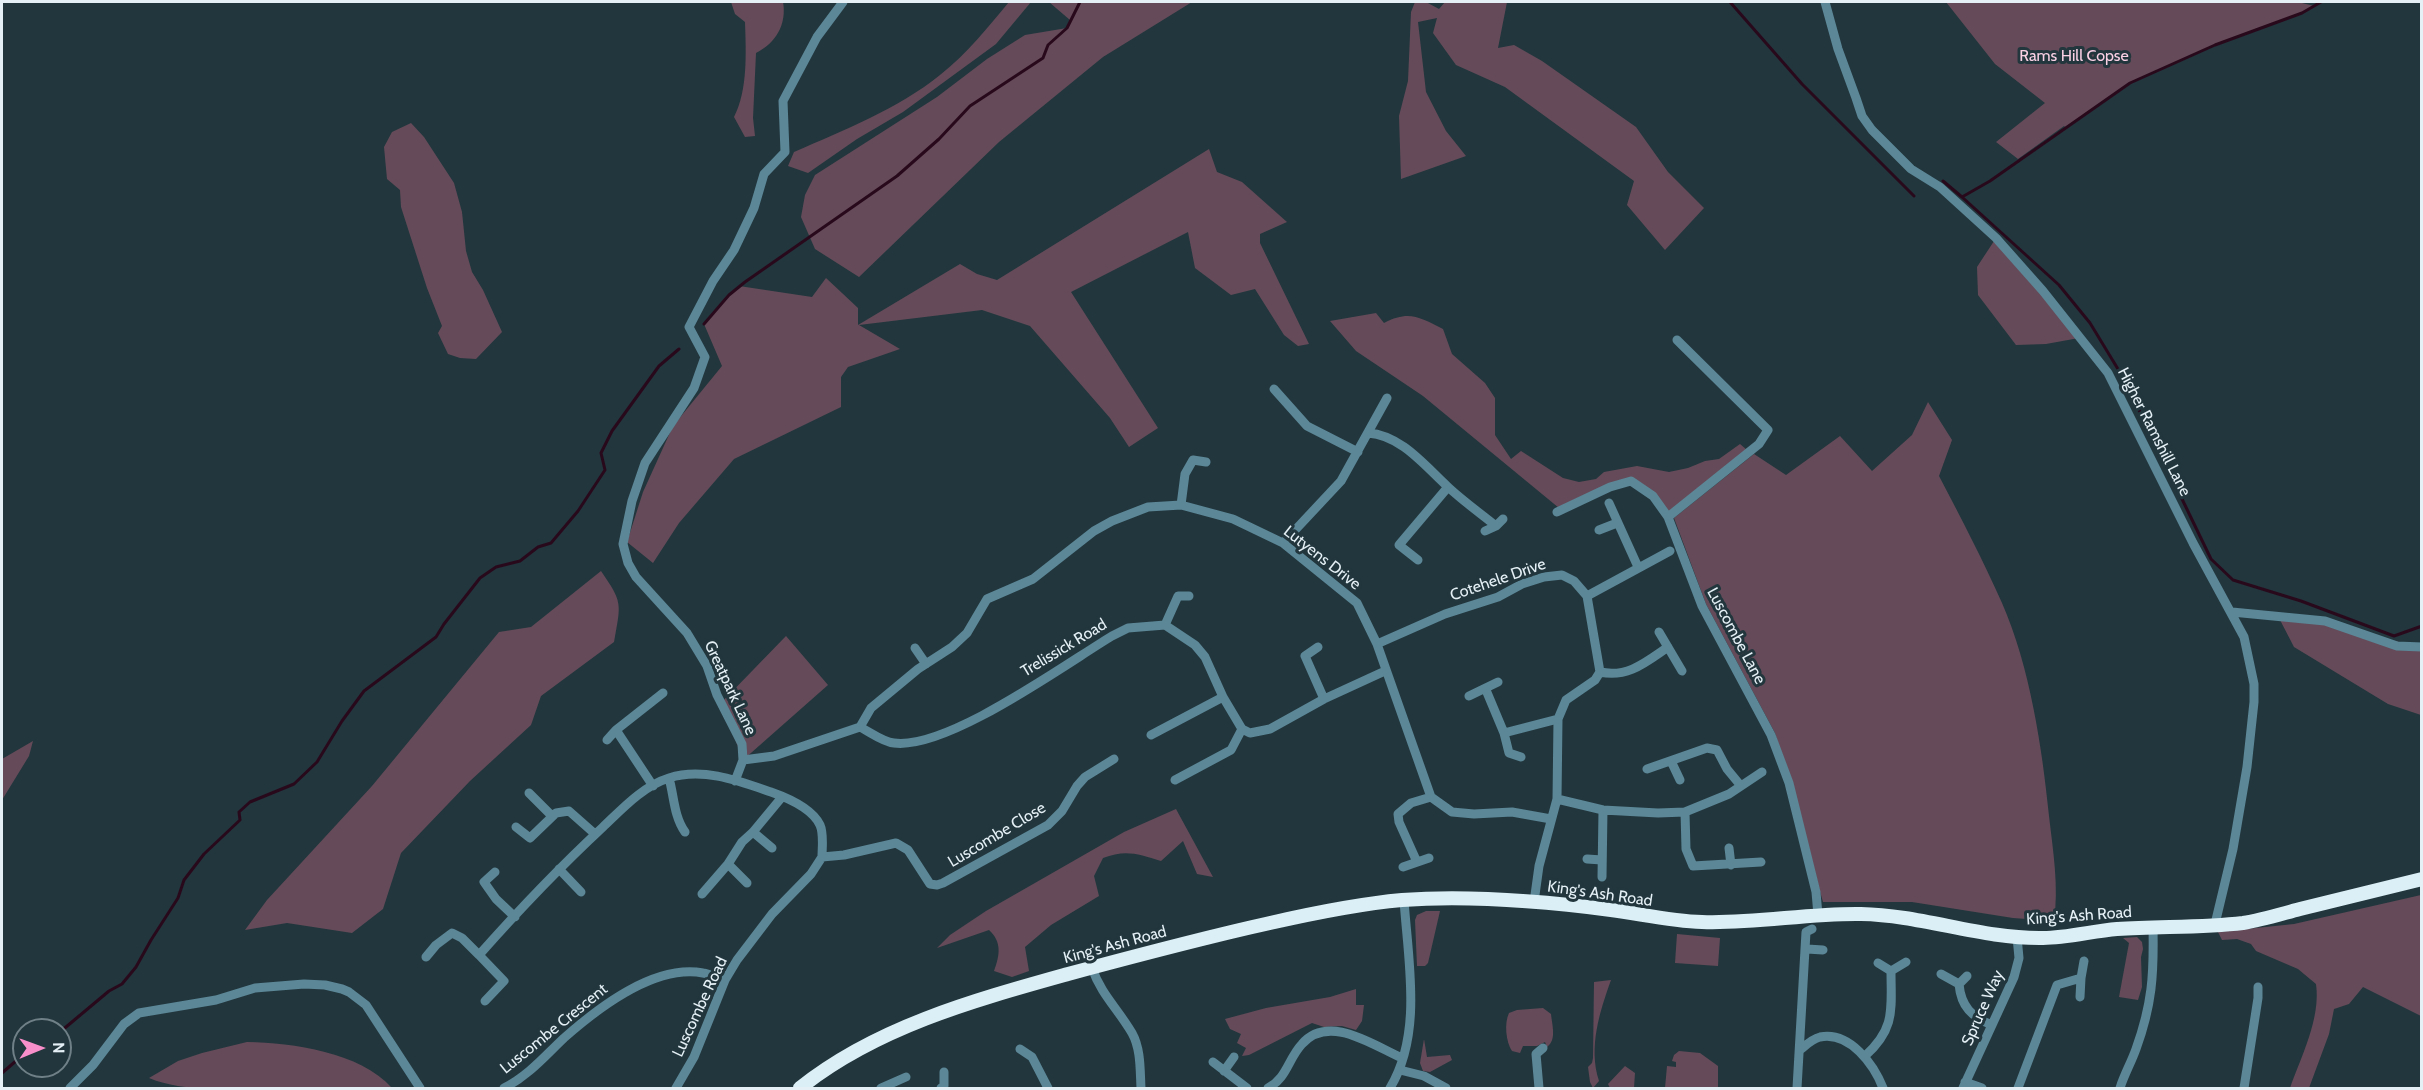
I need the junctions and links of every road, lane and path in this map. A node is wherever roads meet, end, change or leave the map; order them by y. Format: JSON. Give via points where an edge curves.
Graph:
{"nodes":[{"id":1,"x":843,"y":2,"type":"edge"},
{"id":2,"x":1825,"y":2,"type":"edge"},
{"id":3,"x":1677,"y":340,"type":"dead end"},
{"id":4,"x":1274,"y":389,"type":"dead end"},
{"id":5,"x":1387,"y":398,"type":"dead end"},
{"id":6,"x":1368,"y":433,"type":"junction"},
{"id":7,"x":1189,"y":448,"type":"dead end"},
{"id":8,"x":1358,"y":452,"type":"junction"},
{"id":9,"x":1193,"y":460,"type":"junction"},
{"id":10,"x":1206,"y":462,"type":"dead end"},
{"id":11,"x":1448,"y":487,"type":"junction"},
{"id":12,"x":1609,"y":503,"type":"dead end"},
{"id":13,"x":1181,"y":505,"type":"junction"},
{"id":14,"x":1557,"y":512,"type":"dead end"},
{"id":15,"x":1668,"y":516,"type":"junction"},
{"id":16,"x":1617,"y":522,"type":"junction"},
{"id":17,"x":1599,"y":530,"type":"dead end"},
{"id":18,"x":1485,"y":531,"type":"dead end"},
{"id":19,"x":1283,"y":543,"type":"junction"},
{"id":20,"x":1670,"y":551,"type":"dead end"},
{"id":21,"x":1418,"y":560,"type":"dead end"},
{"id":22,"x":1638,"y":567,"type":"junction"},
{"id":23,"x":1172,"y":587,"type":"dead end"},
{"id":24,"x":1178,"y":596,"type":"junction"},
{"id":25,"x":1189,"y":596,"type":"dead end"},
{"id":26,"x":1587,"y":596,"type":"junction"},
{"id":27,"x":2232,"y":612,"type":"junction"},
{"id":28,"x":1165,"y":625,"type":"junction"},
{"id":29,"x":1659,"y":632,"type":"dead end"},
{"id":30,"x":1377,"y":644,"type":"junction"},
{"id":31,"x":1318,"y":647,"type":"dead end"},
{"id":32,"x":1668,"y":647,"type":"junction"},
{"id":33,"x":2421,"y":647,"type":"edge"},
{"id":34,"x":915,"y":648,"type":"dead end"},
{"id":35,"x":1305,"y":656,"type":"junction"},
{"id":36,"x":1294,"y":659,"type":"dead end"},
{"id":37,"x":926,"y":664,"type":"junction"},
{"id":38,"x":1385,"y":671,"type":"junction"},
{"id":39,"x":1682,"y":671,"type":"dead end"},
{"id":40,"x":1600,"y":672,"type":"junction"},
{"id":41,"x":1498,"y":682,"type":"dead end"},
{"id":42,"x":1486,"y":690,"type":"junction"},
{"id":43,"x":663,"y":693,"type":"dead end"},
{"id":44,"x":1469,"y":696,"type":"dead end"},
{"id":45,"x":1223,"y":697,"type":"junction"},
{"id":46,"x":1324,"y":699,"type":"junction"},
{"id":47,"x":1558,"y":719,"type":"junction"},
{"id":48,"x":860,"y":727,"type":"junction"},
{"id":49,"x":1242,"y":729,"type":"junction"},
{"id":50,"x":616,"y":730,"type":"junction"},
{"id":51,"x":1504,"y":733,"type":"junction"},
{"id":52,"x":1151,"y":735,"type":"dead end"},
{"id":53,"x":607,"y":740,"type":"dead end"},
{"id":54,"x":1521,"y":757,"type":"dead end"},
{"id":55,"x":1114,"y":759,"type":"dead end"},
{"id":56,"x":743,"y":760,"type":"junction"},
{"id":57,"x":1671,"y":761,"type":"junction"},
{"id":58,"x":1647,"y":769,"type":"dead end"},
{"id":59,"x":1762,"y":772,"type":"dead end"},
{"id":60,"x":669,"y":778,"type":"junction"},
{"id":61,"x":1175,"y":780,"type":"dead end"},
{"id":62,"x":1680,"y":780,"type":"dead end"},
{"id":63,"x":735,"y":781,"type":"junction"},
{"id":64,"x":653,"y":786,"type":"junction"},
{"id":65,"x":1741,"y":786,"type":"junction"},
{"id":66,"x":529,"y":793,"type":"dead end"},
{"id":67,"x":782,"y":796,"type":"junction"},
{"id":68,"x":1431,"y":797,"type":"junction"},
{"id":69,"x":1557,"y":799,"type":"junction"},
{"id":70,"x":1603,"y":810,"type":"junction"},
{"id":71,"x":1685,"y":812,"type":"junction"},
{"id":72,"x":552,"y":816,"type":"junction"},
{"id":73,"x":1551,"y":819,"type":"junction"},
{"id":74,"x":516,"y":827,"type":"dead end"},
{"id":75,"x":685,"y":832,"type":"dead end"},
{"id":76,"x":753,"y":832,"type":"junction"},
{"id":77,"x":595,"y":834,"type":"junction"},
{"id":78,"x":772,"y":848,"type":"dead end"},
{"id":79,"x":1729,"y":848,"type":"dead end"},
{"id":80,"x":822,"y":857,"type":"junction"},
{"id":81,"x":1429,"y":858,"type":"dead end"},
{"id":82,"x":1587,"y":859,"type":"dead end"},
{"id":83,"x":1602,"y":860,"type":"junction"},
{"id":84,"x":1417,"y":862,"type":"junction"},
{"id":85,"x":1761,"y":862,"type":"dead end"},
{"id":86,"x":728,"y":864,"type":"junction"},
{"id":87,"x":1731,"y":865,"type":"junction"},
{"id":88,"x":1403,"y":867,"type":"dead end"},
{"id":89,"x":559,"y":870,"type":"junction"},
{"id":90,"x":495,"y":872,"type":"dead end"},
{"id":91,"x":1602,"y":877,"type":"dead end"},
{"id":92,"x":2421,"y":879,"type":"edge"},
{"id":93,"x":747,"y":883,"type":"dead end"},
{"id":94,"x":581,"y":892,"type":"dead end"},
{"id":95,"x":702,"y":894,"type":"dead end"},
{"id":96,"x":1404,"y":900,"type":"junction"},
{"id":97,"x":1534,"y":902,"type":"junction"},
{"id":98,"x":1818,"y":915,"type":"junction"},
{"id":99,"x":515,"y":917,"type":"junction"},
{"id":100,"x":2215,"y":924,"type":"junction"},
{"id":101,"x":2153,"y":928,"type":"junction"},
{"id":102,"x":1812,"y":929,"type":"dead end"},
{"id":103,"x":2017,"y":937,"type":"junction"},
{"id":104,"x":1807,"y":949,"type":"junction"},
{"id":105,"x":1823,"y":950,"type":"dead end"},
{"id":106,"x":479,"y":955,"type":"junction"},
{"id":107,"x":426,"y":957,"type":"dead end"},
{"id":108,"x":2084,"y":961,"type":"dead end"},
{"id":109,"x":1906,"y":962,"type":"dead end"},
{"id":110,"x":1878,"y":963,"type":"dead end"},
{"id":111,"x":1092,"y":968,"type":"junction"},
{"id":112,"x":1891,"y":971,"type":"junction"},
{"id":113,"x":1941,"y":974,"type":"dead end"},
{"id":114,"x":1967,"y":976,"type":"dead end"},
{"id":115,"x":2081,"y":978,"type":"junction"},
{"id":116,"x":725,"y":980,"type":"junction"},
{"id":117,"x":1959,"y":984,"type":"junction"},
{"id":118,"x":2258,"y":987,"type":"dead end"},
{"id":119,"x":2080,"y":997,"type":"dead end"},
{"id":120,"x":485,"y":1001,"type":"dead end"},
{"id":121,"x":1992,"y":1025,"type":"junction"},
{"id":122,"x":1039,"y":1048,"type":"dead end"},
{"id":123,"x":1020,"y":1049,"type":"dead end"},
{"id":124,"x":1800,"y":1050,"type":"junction"},
{"id":125,"x":1536,"y":1051,"type":"dead end"},
{"id":126,"x":1864,"y":1056,"type":"junction"},
{"id":127,"x":1032,"y":1057,"type":"junction"},
{"id":128,"x":1234,"y":1057,"type":"dead end"},
{"id":129,"x":1402,"y":1059,"type":"junction"},
{"id":130,"x":1213,"y":1062,"type":"dead end"},
{"id":131,"x":1400,"y":1070,"type":"junction"},
{"id":132,"x":1224,"y":1071,"type":"junction"},
{"id":133,"x":944,"y":1072,"type":"dead end"},
{"id":134,"x":906,"y":1077,"type":"dead end"},
{"id":135,"x":1964,"y":1085,"type":"edge"},
{"id":136,"x":896,"y":1086,"type":"edge"},
{"id":137,"x":944,"y":1088,"type":"edge"},
{"id":138,"x":70,"y":1089,"type":"edge"},
{"id":139,"x":420,"y":1089,"type":"edge"},
{"id":140,"x":504,"y":1089,"type":"edge"},
{"id":141,"x":676,"y":1089,"type":"edge"},
{"id":142,"x":800,"y":1089,"type":"edge"},
{"id":143,"x":881,"y":1089,"type":"edge"},
{"id":144,"x":1048,"y":1089,"type":"edge"},
{"id":145,"x":1141,"y":1089,"type":"edge"},
{"id":146,"x":1247,"y":1089,"type":"edge"},
{"id":147,"x":1268,"y":1089,"type":"edge"},
{"id":148,"x":1390,"y":1089,"type":"edge"},
{"id":149,"x":1446,"y":1089,"type":"edge"},
{"id":150,"x":1539,"y":1089,"type":"edge"},
{"id":151,"x":1797,"y":1089,"type":"edge"},
{"id":152,"x":1883,"y":1089,"type":"edge"},
{"id":153,"x":1982,"y":1089,"type":"edge"},
{"id":154,"x":2018,"y":1089,"type":"edge"},
{"id":155,"x":2120,"y":1089,"type":"edge"},
{"id":156,"x":2244,"y":1089,"type":"edge"}],
"edges":[{"from":1,"to":56,"type":"street","name":"Greatpark Lane","via":[[817,37],[783,101],[785,152],[764,174],[754,208],[734,250],[689,327],[705,357],[694,388],[645,463],[622,544],[636,577],[687,633],[707,666],[742,744]]},
{"from":2,"to":27,"type":"street","name":"Higher Ramshill Lane","via":[[1862,116],[1911,169],[1940,186],[1996,238],[2108,373]]},
{"from":3,"to":15,"type":"street","via":[[1768,430],[1759,444]]},
{"from":4,"to":8,"type":"street","via":[[1307,426]]},
{"from":5,"to":6,"type":"street"},
{"from":6,"to":8,"type":"street"},
{"from":6,"to":11,"type":"street","via":[[1393,441]]},
{"from":7,"to":9,"type":"street"},
{"from":8,"to":19,"type":"street","via":[[1341,481]]},
{"from":9,"to":10,"type":"street"},
{"from":9,"to":13,"type":"street","via":[[1185,474]]},
{"from":11,"to":18,"type":"street","via":[[1499,522]]},
{"from":11,"to":21,"type":"street","via":[[1399,545]]},
{"from":12,"to":16,"type":"street"},
{"from":13,"to":19,"type":"street","name":"Lutyens Drive","via":[[1233,519]]},
{"from":13,"to":37,"type":"street","name":"Lutyens Drive","via":[[1148,507],[1094,531],[1033,579],[987,599],[967,633]]},
{"from":14,"to":15,"type":"street","via":[[1630,481],[1653,496]]},
{"from":15,"to":98,"type":"street","name":"Luscombe Lane","via":[[1702,606],[1771,735],[1792,794]]},
{"from":16,"to":17,"type":"street"},
{"from":16,"to":22,"type":"street"},
{"from":19,"to":30,"type":"street","name":"Lutyens Drive","via":[[1357,603]]},
{"from":20,"to":22,"type":"street"},
{"from":22,"to":26,"type":"street"},
{"from":23,"to":24,"type":"street"},
{"from":24,"to":25,"type":"street"},
{"from":24,"to":28,"type":"street"},
{"from":26,"to":30,"type":"street","name":"Cotehele Drive","via":[[1574,581],[1562,575],[1544,577]]},
{"from":26,"to":40,"type":"street"},
{"from":27,"to":33,"type":"street","via":[[2325,621],[2397,646]]},
{"from":27,"to":100,"type":"street","name":"Higher Ramshill Lane","via":[[2244,637],[2254,702],[2233,849]]},
{"from":28,"to":45,"type":"street","via":[[1195,645]]},
{"from":28,"to":48,"type":"street","name":"Trelissick Road","via":[[1128,628],[998,706],[942,734],[893,743]]},
{"from":29,"to":32,"type":"street"},
{"from":30,"to":38,"type":"street","name":"Lutyens Drive"},
{"from":31,"to":35,"type":"street"},
{"from":32,"to":39,"type":"street"},
{"from":32,"to":40,"type":"street","via":[[1632,671],[1613,675]]},
{"from":34,"to":37,"type":"street"},
{"from":35,"to":36,"type":"street"},
{"from":35,"to":46,"type":"street"},
{"from":37,"to":48,"type":"street","name":"Lutyens Drive","via":[[871,708]]},
{"from":38,"to":46,"type":"street"},
{"from":38,"to":68,"type":"street","name":"Lutyens Drive"},
{"from":40,"to":47,"type":"street","via":[[1566,700]]},
{"from":41,"to":42,"type":"street"},
{"from":42,"to":44,"type":"street"},
{"from":42,"to":51,"type":"street"},
{"from":43,"to":50,"type":"street"},
{"from":45,"to":49,"type":"street"},
{"from":45,"to":52,"type":"street"},
{"from":46,"to":49,"type":"street","via":[[1270,729],[1250,733]]},
{"from":47,"to":51,"type":"street"},
{"from":47,"to":69,"type":"street"},
{"from":48,"to":56,"type":"street","via":[[774,756]]},
{"from":49,"to":61,"type":"street","via":[[1231,750]]},
{"from":50,"to":53,"type":"street"},
{"from":50,"to":64,"type":"street"},
{"from":51,"to":54,"type":"street","via":[[1509,753]]},
{"from":55,"to":80,"type":"street","name":"Luscombe Close","via":[[1084,777],[1048,825],[944,883],[930,884],[908,850],[896,843]]},
{"from":56,"to":63,"type":"street"},
{"from":57,"to":58,"type":"street"},
{"from":57,"to":62,"type":"street"},
{"from":57,"to":65,"type":"street","via":[[1707,748],[1717,750]]},
{"from":59,"to":65,"type":"street"},
{"from":60,"to":63,"type":"street","via":[[702,774]]},
{"from":60,"to":64,"type":"street"},
{"from":60,"to":75,"type":"street","via":[[678,821]]},
{"from":63,"to":67,"type":"street"},
{"from":64,"to":77,"type":"street"},
{"from":65,"to":71,"type":"street"},
{"from":66,"to":72,"type":"street"},
{"from":67,"to":76,"type":"street"},
{"from":67,"to":80,"type":"street","via":[[809,811],[820,825]]},
{"from":68,"to":73,"type":"street","via":[[1452,812],[1512,812]]},
{"from":68,"to":84,"type":"street","via":[[1411,803],[1398,814]]},
{"from":69,"to":70,"type":"street"},
{"from":69,"to":73,"type":"street"},
{"from":70,"to":71,"type":"street"},
{"from":70,"to":83,"type":"street"},
{"from":71,"to":87,"type":"street","via":[[1686,849],[1693,866]]},
{"from":72,"to":74,"type":"street","via":[[530,838]]},
{"from":72,"to":77,"type":"street","via":[[569,810]]},
{"from":73,"to":97,"type":"street"},
{"from":76,"to":78,"type":"street"},
{"from":76,"to":86,"type":"street"},
{"from":77,"to":89,"type":"street"},
{"from":79,"to":87,"type":"street"},
{"from":80,"to":116,"type":"street","name":"Luscombe Road","via":[[772,914]]},
{"from":81,"to":84,"type":"street"},
{"from":82,"to":83,"type":"street"},
{"from":83,"to":91,"type":"street"},
{"from":84,"to":88,"type":"street"},
{"from":85,"to":87,"type":"street"},
{"from":86,"to":93,"type":"street"},
{"from":86,"to":95,"type":"street"},
{"from":89,"to":94,"type":"street"},
{"from":89,"to":99,"type":"street"},
{"from":90,"to":99,"type":"street","via":[[484,882]]},
{"from":92,"to":100,"type":"highway","name":"King's Ash Road","via":[[2243,923]]},
{"from":96,"to":97,"type":"highway","name":"King's Ash Road"},
{"from":96,"to":111,"type":"highway","name":"King's Ash Road","via":[[1325,910]]},
{"from":96,"to":129,"type":"street","via":[[1411,1004]]},
{"from":97,"to":98,"type":"highway","name":"King's Ash Road","via":[[1702,922]]},
{"from":98,"to":103,"type":"highway","name":"King's Ash Road","via":[[1889,916]]},
{"from":99,"to":106,"type":"street"},
{"from":100,"to":101,"type":"highway","name":"King's Ash Road"},
{"from":101,"to":103,"type":"highway","name":"King's Ash Road"},
{"from":101,"to":155,"type":"street","via":[[2150,1000]]},
{"from":102,"to":104,"type":"street","via":[[1806,932]]},
{"from":103,"to":121,"type":"street","name":"Spruce Way","via":[[2019,958],[2014,977]]},
{"from":104,"to":105,"type":"street"},
{"from":104,"to":124,"type":"street"},
{"from":106,"to":107,"type":"street","via":[[452,933]]},
{"from":106,"to":120,"type":"street","via":[[504,981]]},
{"from":108,"to":115,"type":"street"},
{"from":109,"to":112,"type":"street"},
{"from":110,"to":112,"type":"street"},
{"from":111,"to":142,"type":"highway","name":"King's Ash Road","via":[[930,1017],[843,1059]]},
{"from":111,"to":145,"type":"street","via":[[1098,985],[1133,1034]]},
{"from":112,"to":126,"type":"street","via":[[1888,1026]]},
{"from":113,"to":117,"type":"street"},
{"from":114,"to":117,"type":"street"},
{"from":115,"to":119,"type":"street"},
{"from":115,"to":154,"type":"street","via":[[2057,985]]},
{"from":116,"to":140,"type":"street","name":"Luscombe Crescent","via":[[703,973],[679,974],[660,977],[621,994]]},
{"from":116,"to":141,"type":"street","name":"Luscombe Road","via":[[694,1057]]},
{"from":117,"to":121,"type":"street","via":[[1970,1014]]},
{"from":118,"to":156,"type":"street"},
{"from":121,"to":135,"type":"street","name":"Spruce Way"},
{"from":122,"to":127,"type":"street"},
{"from":123,"to":127,"type":"street"},
{"from":124,"to":126,"type":"street","via":[[1821,1037],[1835,1038],[1852,1045]]},
{"from":124,"to":151,"type":"street"},
{"from":125,"to":150,"type":"street"},
{"from":126,"to":152,"type":"street"},
{"from":127,"to":144,"type":"street"},
{"from":128,"to":132,"type":"street"},
{"from":129,"to":131,"type":"street"},
{"from":129,"to":147,"type":"street","via":[[1341,1032],[1321,1033],[1301,1044],[1283,1077]]},
{"from":130,"to":132,"type":"street"},
{"from":131,"to":148,"type":"street"},
{"from":131,"to":149,"type":"street","via":[[1424,1076]]},
{"from":132,"to":146,"type":"street"},
{"from":133,"to":137,"type":"street"},
{"from":134,"to":136,"type":"street"},
{"from":135,"to":153,"type":"street"},
{"from":136,"to":143,"type":"street"},
{"from":138,"to":139,"type":"street","via":[[124,1024],[139,1013],[216,1000],[255,988],[304,984],[342,989],[366,1005]]}]}
